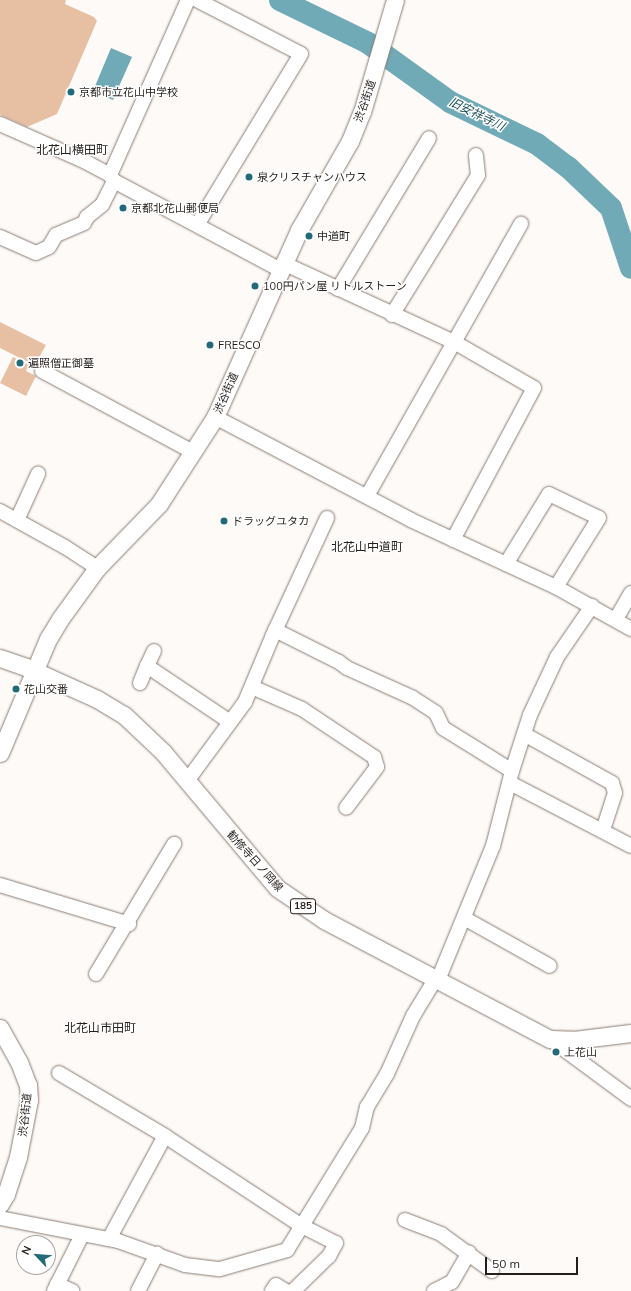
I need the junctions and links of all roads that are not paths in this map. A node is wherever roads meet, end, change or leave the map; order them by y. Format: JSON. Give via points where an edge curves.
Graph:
{"nodes":[{"id":1,"x":188,"y":0,"type":"edge"},
{"id":2,"x":197,"y":0,"type":"edge"},
{"id":3,"x":395,"y":0,"type":"edge"},
{"id":4,"x":0,"y":124,"type":"edge"},
{"id":5,"x":429,"y":138,"type":"dead end"},
{"id":6,"x":476,"y":155,"type":"dead end"},
{"id":7,"x":112,"y":178,"type":"junction"},
{"id":8,"x":521,"y":224,"type":"dead end"},
{"id":9,"x":197,"y":225,"type":"junction"},
{"id":10,"x":0,"y":237,"type":"edge"},
{"id":11,"x":282,"y":267,"type":"junction"},
{"id":12,"x":338,"y":288,"type":"junction"},
{"id":13,"x":392,"y":314,"type":"junction"},
{"id":14,"x":454,"y":342,"type":"junction"},
{"id":15,"x":42,"y":371,"type":"dead end"},
{"id":16,"x":215,"y":417,"type":"junction"},
{"id":17,"x":192,"y":452,"type":"junction"},
{"id":18,"x":38,"y":474,"type":"dead end"},
{"id":19,"x":367,"y":496,"type":"junction"},
{"id":20,"x":0,"y":511,"type":"edge"},
{"id":21,"x":328,"y":518,"type":"dead end"},
{"id":22,"x":17,"y":520,"type":"junction"},
{"id":23,"x":453,"y":540,"type":"junction"},
{"id":24,"x":506,"y":564,"type":"junction"},
{"id":25,"x":97,"y":568,"type":"junction"},
{"id":26,"x":556,"y":587,"type":"junction"},
{"id":27,"x":631,"y":593,"type":"edge"},
{"id":28,"x":592,"y":606,"type":"junction"},
{"id":29,"x":616,"y":619,"type":"junction"},
{"id":30,"x":631,"y":629,"type":"edge"},
{"id":31,"x":275,"y":630,"type":"junction"},
{"id":32,"x":154,"y":651,"type":"dead end"},
{"id":33,"x":0,"y":658,"type":"edge"},
{"id":34,"x":147,"y":666,"type":"junction"},
{"id":35,"x":35,"y":673,"type":"junction"},
{"id":36,"x":140,"y":683,"type":"dead end"},
{"id":37,"x":252,"y":687,"type":"junction"},
{"id":38,"x":230,"y":722,"type":"junction"},
{"id":39,"x":524,"y":734,"type":"junction"},
{"id":40,"x":0,"y":753,"type":"edge"},
{"id":41,"x":511,"y":777,"type":"junction"},
{"id":42,"x":187,"y":781,"type":"junction"},
{"id":43,"x":346,"y":808,"type":"dead end"},
{"id":44,"x":603,"y":831,"type":"junction"},
{"id":45,"x":174,"y":844,"type":"dead end"},
{"id":46,"x":631,"y":846,"type":"edge"},
{"id":47,"x":0,"y":885,"type":"edge"},
{"id":48,"x":464,"y":918,"type":"junction"},
{"id":49,"x":129,"y":924,"type":"junction"},
{"id":50,"x":550,"y":966,"type":"dead end"},
{"id":51,"x":96,"y":974,"type":"dead end"},
{"id":52,"x":437,"y":979,"type":"junction"},
{"id":53,"x":0,"y":1028,"type":"edge"},
{"id":54,"x":631,"y":1033,"type":"edge"},
{"id":55,"x":550,"y":1039,"type":"junction"},
{"id":56,"x":59,"y":1073,"type":"dead end"},
{"id":57,"x":631,"y":1099,"type":"edge"},
{"id":58,"x":165,"y":1136,"type":"junction"},
{"id":59,"x":0,"y":1204,"type":"edge"},
{"id":60,"x":0,"y":1218,"type":"edge"},
{"id":61,"x":405,"y":1220,"type":"dead end"},
{"id":62,"x":302,"y":1226,"type":"junction"},
{"id":63,"x":82,"y":1235,"type":"junction"},
{"id":64,"x":109,"y":1239,"type":"junction"},
{"id":65,"x":469,"y":1253,"type":"junction"},
{"id":66,"x":157,"y":1254,"type":"junction"},
{"id":67,"x":492,"y":1271,"type":"dead end"},
{"id":68,"x":56,"y":1288,"type":"edge"},
{"id":69,"x":72,"y":1291,"type":"edge"},
{"id":70,"x":138,"y":1291,"type":"edge"},
{"id":71,"x":272,"y":1291,"type":"edge"},
{"id":72,"x":286,"y":1291,"type":"edge"},
{"id":73,"x":293,"y":1291,"type":"edge"},
{"id":74,"x":434,"y":1291,"type":"edge"}],
"edges":[{"from":1,"to":7,"type":"street"},
{"from":2,"to":9,"type":"street","via":[[301,54]]},
{"from":3,"to":11,"type":"main road","name":"渋谷街道","via":[[376,67],[350,141]]},
{"from":4,"to":7,"type":"street"},
{"from":5,"to":12,"type":"street"},
{"from":6,"to":13,"type":"street","via":[[478,175]]},
{"from":7,"to":9,"type":"street"},
{"from":7,"to":10,"type":"street","via":[[102,205],[87,217],[84,223],[56,235],[49,247],[36,253]]},
{"from":8,"to":14,"type":"street"},
{"from":9,"to":11,"type":"street"},
{"from":11,"to":12,"type":"street"},
{"from":11,"to":16,"type":"main road","name":"渋谷街道"},
{"from":12,"to":13,"type":"street"},
{"from":13,"to":14,"type":"street"},
{"from":14,"to":19,"type":"street"},
{"from":14,"to":23,"type":"street","via":[[534,388]]},
{"from":15,"to":17,"type":"street"},
{"from":16,"to":17,"type":"main road","name":"渋谷街道"},
{"from":16,"to":19,"type":"street"},
{"from":17,"to":25,"type":"main road","name":"渋谷街道","via":[[159,504]]},
{"from":18,"to":22,"type":"street"},
{"from":19,"to":23,"type":"street"},
{"from":20,"to":22,"type":"street"},
{"from":21,"to":31,"type":"street"},
{"from":22,"to":25,"type":"street"},
{"from":23,"to":24,"type":"street"},
{"from":24,"to":26,"type":"street"},
{"from":24,"to":26,"type":"street","via":[[549,494],[599,518]]},
{"from":25,"to":35,"type":"main road","name":"渋谷街道","via":[[48,639]]},
{"from":26,"to":28,"type":"street"},
{"from":27,"to":29,"type":"street"},
{"from":28,"to":29,"type":"street"},
{"from":28,"to":39,"type":"street","via":[[557,656]]},
{"from":29,"to":30,"type":"street"},
{"from":31,"to":37,"type":"street"},
{"from":31,"to":41,"type":"street","via":[[347,668],[413,698],[436,713],[443,728]]},
{"from":32,"to":34,"type":"street"},
{"from":33,"to":35,"type":"main road","name":"勧修寺日ノ岡線","number":"185"},
{"from":34,"to":36,"type":"street"},
{"from":34,"to":38,"type":"street"},
{"from":35,"to":40,"type":"main road","name":"渋谷街道"},
{"from":35,"to":42,"type":"main road","name":"勧修寺日ノ岡線","number":"185","via":[[97,700],[124,715],[152,740]]},
{"from":37,"to":38,"type":"street","via":[[245,702]]},
{"from":37,"to":43,"type":"street","via":[[302,710],[374,757],[377,767]]},
{"from":38,"to":42,"type":"street"},
{"from":39,"to":41,"type":"street"},
{"from":39,"to":44,"type":"street","via":[[612,783],[615,793]]},
{"from":41,"to":44,"type":"street"},
{"from":41,"to":48,"type":"street","via":[[493,846]]},
{"from":42,"to":52,"type":"main road","name":"勧修寺日ノ岡線","number":"185","via":[[254,864],[283,893],[324,920]]},
{"from":44,"to":46,"type":"street"},
{"from":45,"to":49,"type":"street"},
{"from":47,"to":49,"type":"street"},
{"from":48,"to":50,"type":"street"},
{"from":48,"to":52,"type":"street"},
{"from":49,"to":51,"type":"street"},
{"from":52,"to":55,"type":"main road","name":"勧修寺日ノ岡線","number":"185"},
{"from":52,"to":62,"type":"street","via":[[413,1016],[387,1074],[367,1107],[362,1128]]},
{"from":53,"to":59,"type":"main road","name":"渋谷街道","via":[[19,1062],[28,1085],[29,1100],[18,1157],[6,1194]]},
{"from":54,"to":55,"type":"main road","name":"勧修寺日ノ岡線","number":"185","via":[[574,1040]]},
{"from":55,"to":57,"type":"street"},
{"from":56,"to":58,"type":"street"},
{"from":58,"to":62,"type":"street"},
{"from":58,"to":64,"type":"street"},
{"from":60,"to":63,"type":"street"},
{"from":61,"to":65,"type":"street","via":[[441,1234]]},
{"from":62,"to":66,"type":"street","via":[[288,1250],[220,1270],[185,1265]]},
{"from":62,"to":73,"type":"street","via":[[336,1243],[329,1256]]},
{"from":63,"to":64,"type":"street"},
{"from":63,"to":68,"type":"street"},
{"from":64,"to":66,"type":"street"},
{"from":65,"to":67,"type":"street"},
{"from":65,"to":74,"type":"street","via":[[452,1282]]},
{"from":66,"to":70,"type":"street"},
{"from":68,"to":69,"type":"street"},
{"from":71,"to":72,"type":"street","via":[[276,1285]]}]}
